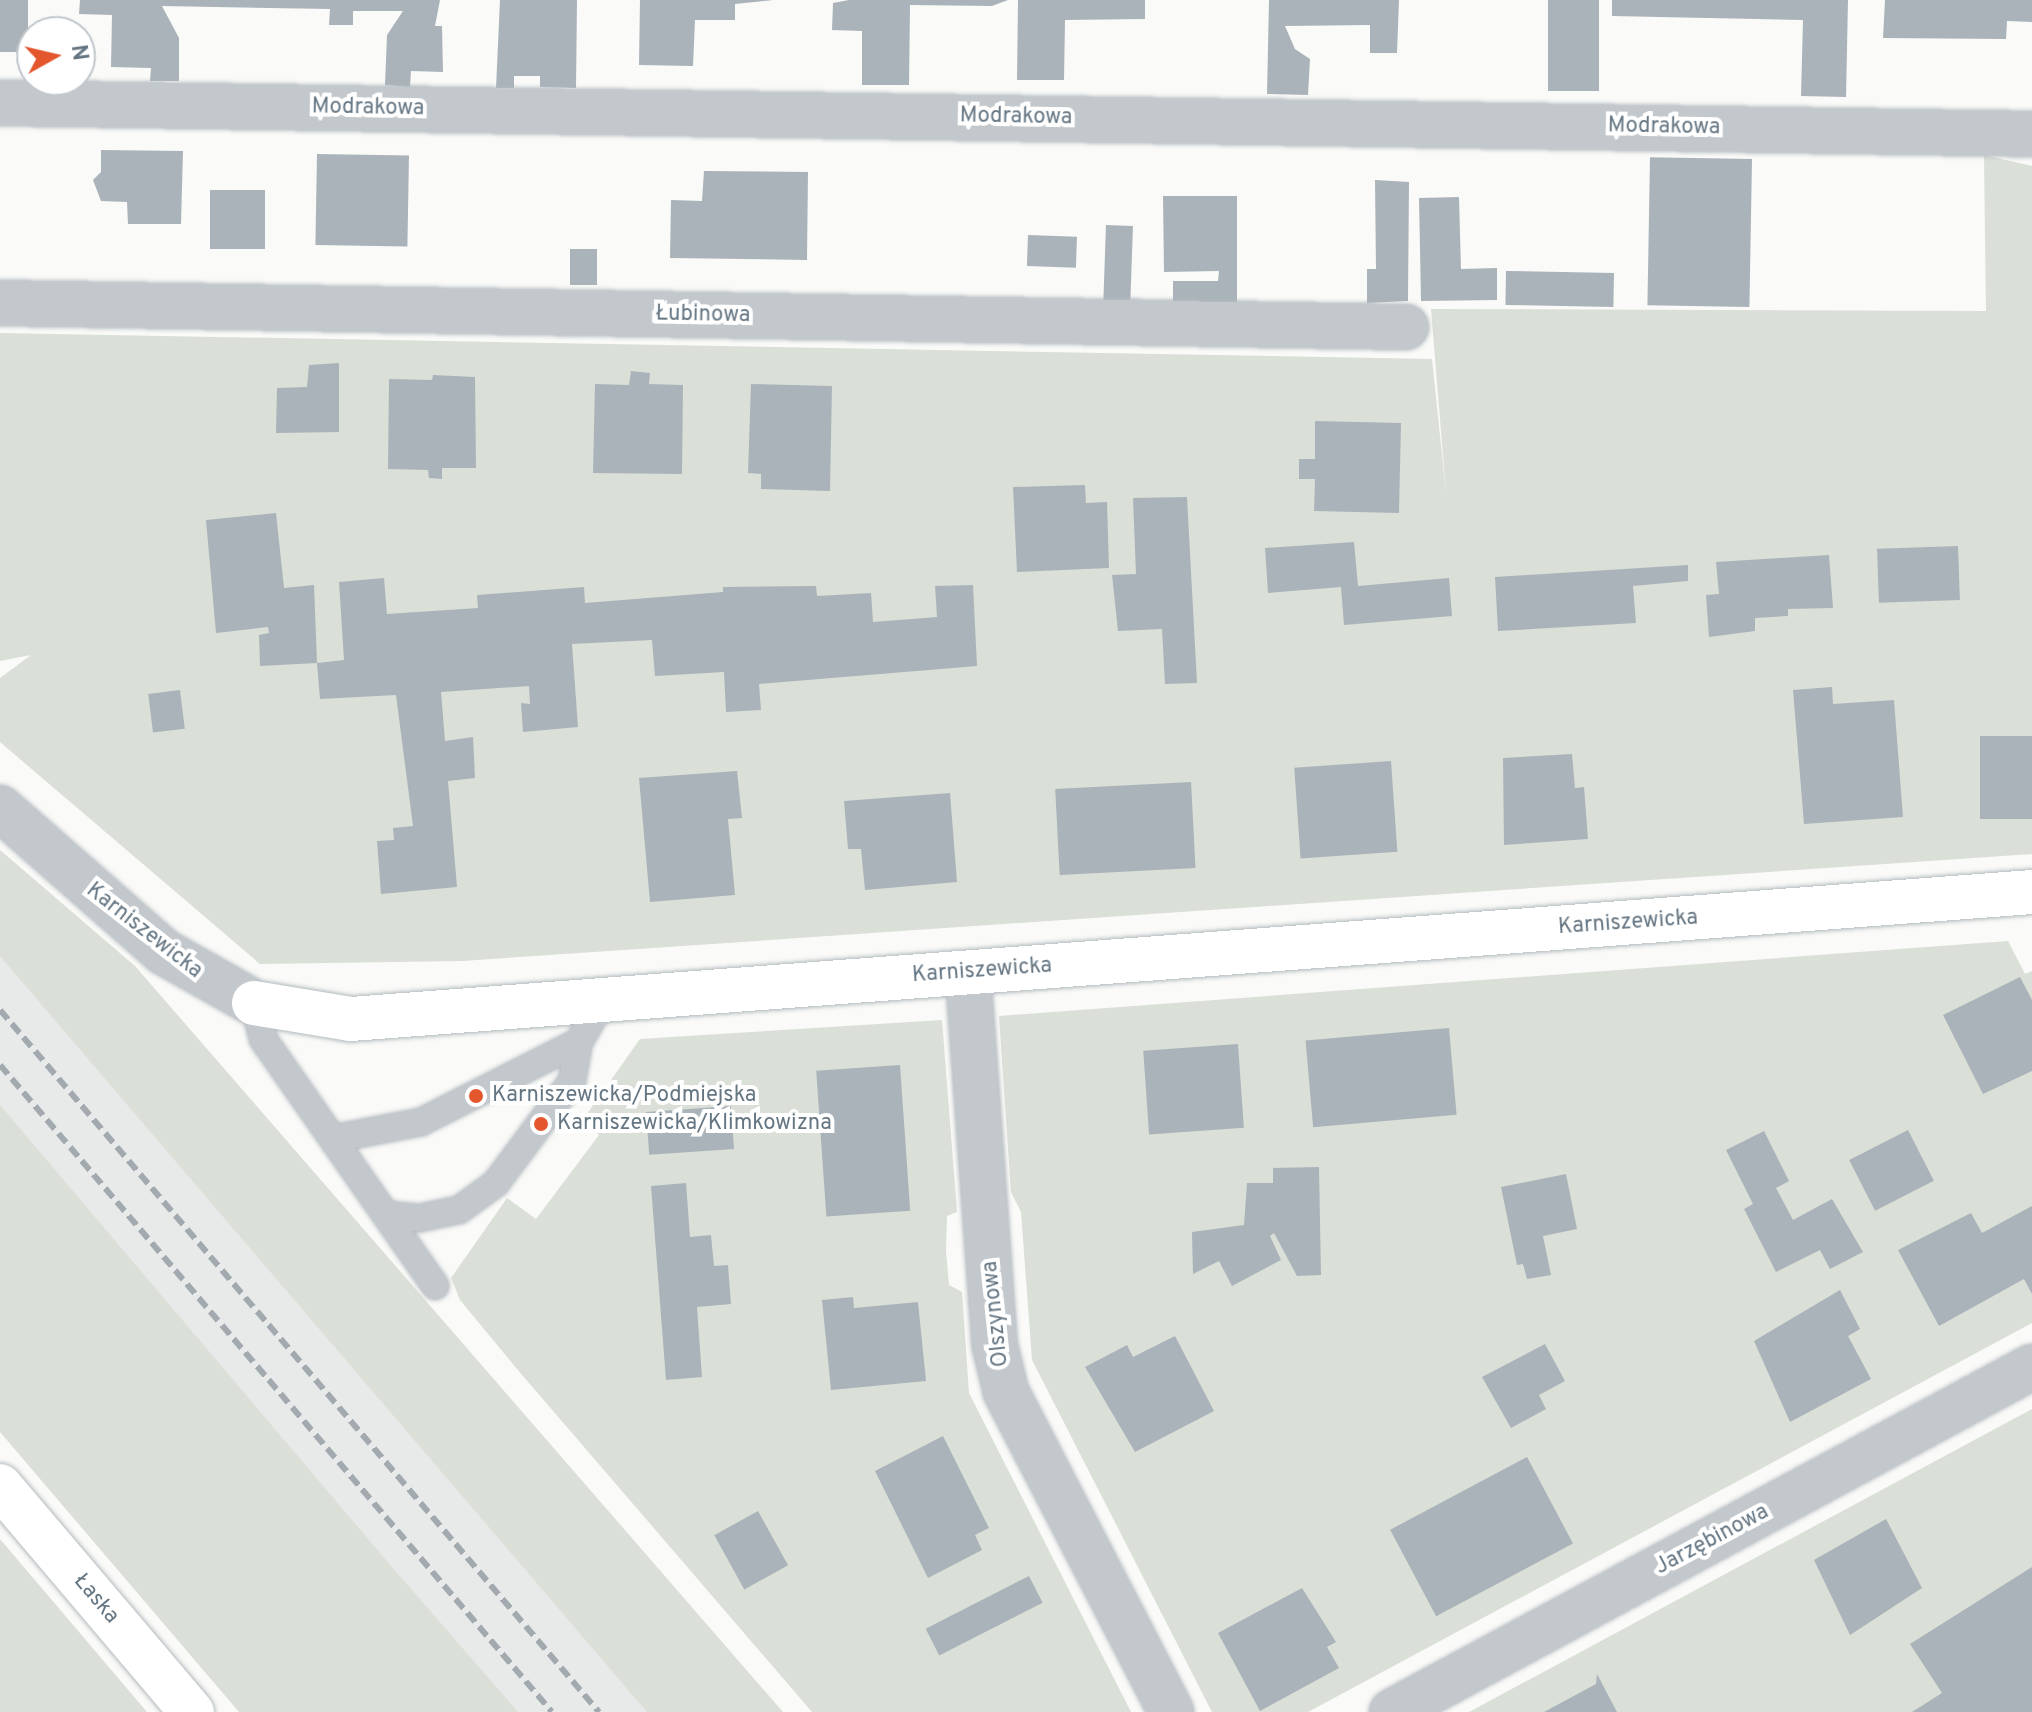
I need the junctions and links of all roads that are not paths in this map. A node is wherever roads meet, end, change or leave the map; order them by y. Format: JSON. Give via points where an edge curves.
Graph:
{"nodes":[{"id":1,"x":0,"y":103,"type":"edge"},
{"id":2,"x":2032,"y":134,"type":"edge"},
{"id":3,"x":0,"y":303,"type":"edge"},
{"id":4,"x":1406,"y":327,"type":"dead end"},
{"id":5,"x":0,"y":808,"type":"edge"},
{"id":6,"x":2032,"y":892,"type":"edge"},
{"id":7,"x":968,"y":973,"type":"junction"},
{"id":8,"x":605,"y":997,"type":"junction"},
{"id":9,"x":254,"y":1003,"type":"junction"},
{"id":10,"x":579,"y":1042,"type":"junction"},
{"id":11,"x":337,"y":1138,"type":"junction"},
{"id":12,"x":389,"y":1215,"type":"junction"},
{"id":13,"x":435,"y":1286,"type":"dead end"},
{"id":14,"x":2032,"y":1367,"type":"edge"},
{"id":15,"x":0,"y":1486,"type":"edge"},
{"id":16,"x":192,"y":1712,"type":"edge"},
{"id":17,"x":1171,"y":1712,"type":"edge"},
{"id":18,"x":1392,"y":1712,"type":"edge"}],
"edges":[{"from":1,"to":2,"type":"street","name":"Modrakowa"},
{"from":3,"to":4,"type":"street","name":"Łubinowa"},
{"from":5,"to":9,"type":"street","name":"Karniszewicka","via":[[164,952]]},
{"from":6,"to":7,"type":"street","name":"Karniszewicka"},
{"from":7,"to":8,"type":"street","name":"Karniszewicka"},
{"from":7,"to":17,"type":"street","name":"Olszynowa","via":[[995,1346],[1006,1392]]},
{"from":8,"to":9,"type":"street","name":"Karniszewicka","via":[[351,1019]]},
{"from":8,"to":10,"type":"lane"},
{"from":9,"to":11,"type":"lane","via":[[263,1039]]},
{"from":10,"to":11,"type":"lane","via":[[421,1122]]},
{"from":10,"to":12,"type":"lane","via":[[572,1081],[496,1183],[459,1210],[420,1218]]},
{"from":11,"to":12,"type":"lane"},
{"from":12,"to":13,"type":"lane"},
{"from":14,"to":18,"type":"street","name":"Jarzębinowa"},
{"from":15,"to":16,"type":"street","name":"Łaska"}]}
